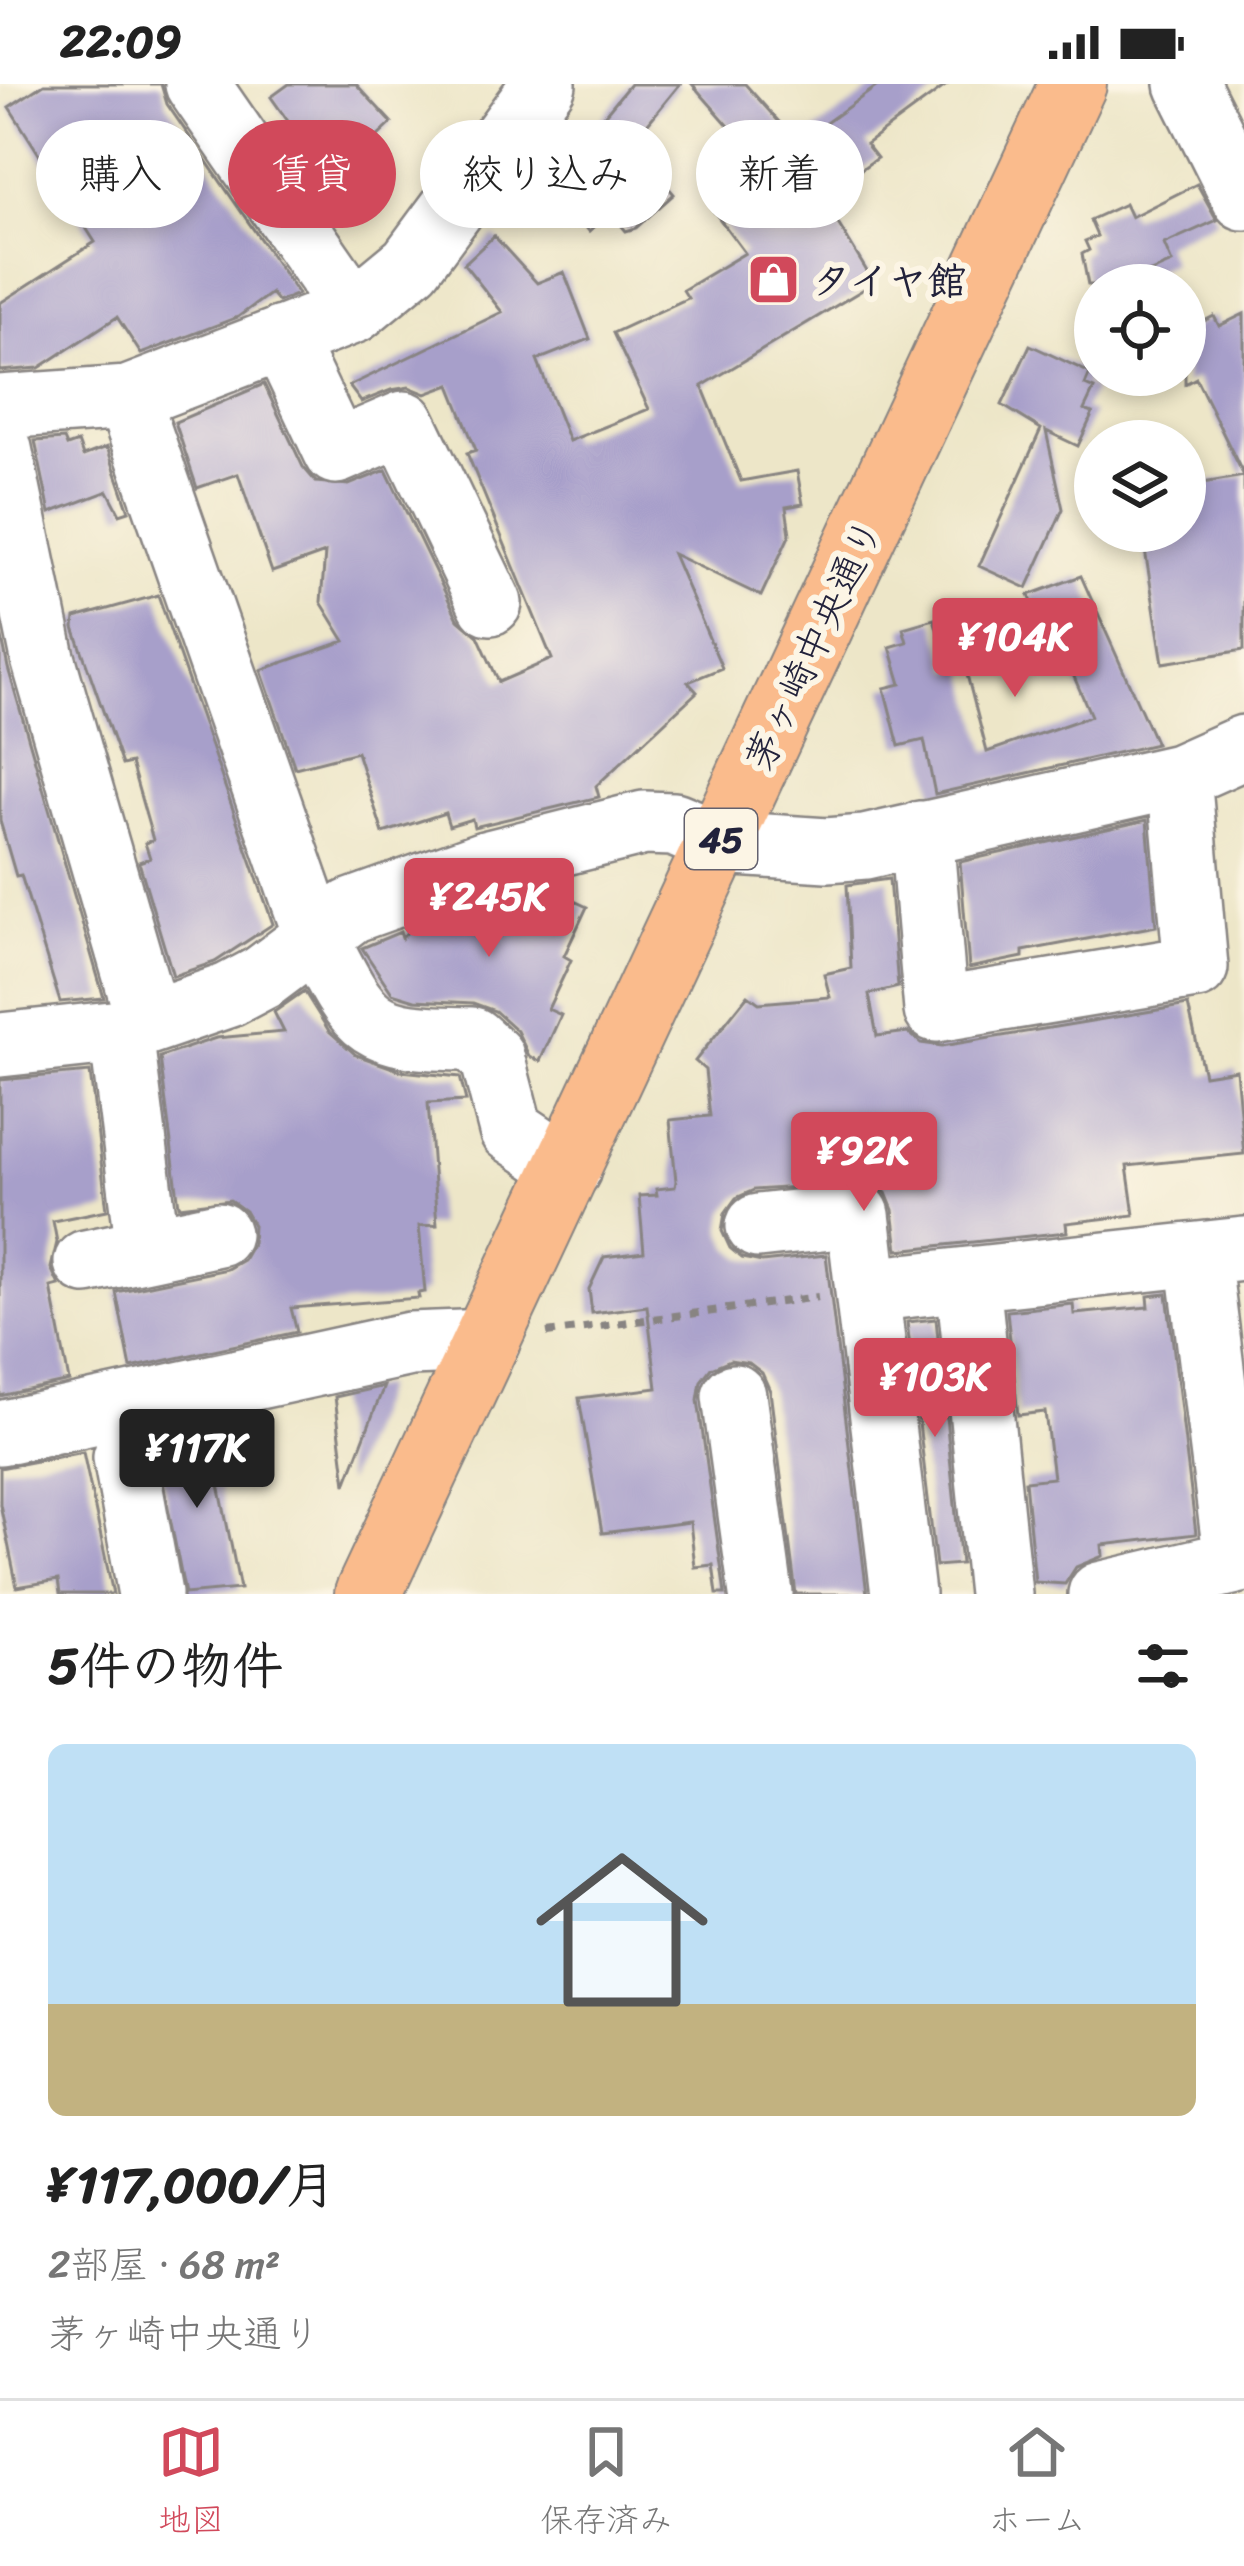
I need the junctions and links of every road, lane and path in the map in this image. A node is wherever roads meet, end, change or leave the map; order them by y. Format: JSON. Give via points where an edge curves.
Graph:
{"nodes":[{"id":1,"x":197,"y":84,"type":"edge"},
{"id":2,"x":544,"y":84,"type":"edge"},
{"id":3,"x":1073,"y":84,"type":"edge"},
{"id":4,"x":1187,"y":84,"type":"edge"},
{"id":5,"x":1244,"y":198,"type":"edge"},
{"id":6,"x":354,"y":311,"type":"junction"},
{"id":7,"x":282,"y":338,"type":"junction"},
{"id":8,"x":128,"y":398,"type":"junction"},
{"id":9,"x":0,"y":407,"type":"edge"},
{"id":10,"x":0,"y":449,"type":"edge"},
{"id":11,"x":490,"y":603,"type":"dead end"},
{"id":12,"x":1244,"y":747,"type":"edge"},
{"id":13,"x":1179,"y":776,"type":"junction"},
{"id":14,"x":921,"y":833,"type":"junction"},
{"id":15,"x":720,"y":843,"type":"junction"},
{"id":16,"x":316,"y":937,"type":"junction"},
{"id":17,"x":135,"y":1026,"type":"junction"},
{"id":18,"x":0,"y":1045,"type":"edge"},
{"id":19,"x":569,"y":1169,"type":"junction"},
{"id":20,"x":758,"y":1226,"type":"dead end"},
{"id":21,"x":218,"y":1234,"type":"dead end"},
{"id":22,"x":148,"y":1249,"type":"junction"},
{"id":23,"x":1221,"y":1252,"type":"edge"},
{"id":24,"x":86,"y":1262,"type":"dead end"},
{"id":25,"x":968,"y":1282,"type":"junction"},
{"id":26,"x":867,"y":1290,"type":"junction"},
{"id":27,"x":516,"y":1337,"type":"junction"},
{"id":28,"x":734,"y":1396,"type":"dead end"},
{"id":29,"x":0,"y":1433,"type":"edge"},
{"id":30,"x":125,"y":1457,"type":"dead end"},
{"id":31,"x":1240,"y":1561,"type":"edge"},
{"id":32,"x":150,"y":1594,"type":"edge"},
{"id":33,"x":368,"y":1594,"type":"edge"},
{"id":34,"x":761,"y":1594,"type":"edge"},
{"id":35,"x":903,"y":1594,"type":"edge"},
{"id":36,"x":1000,"y":1594,"type":"edge"},
{"id":37,"x":1100,"y":1594,"type":"edge"}],
"edges":[{"from":1,"to":6,"type":"street"},
{"from":2,"to":6,"type":"street","via":[[411,263]]},
{"from":3,"to":15,"type":"main road","name":"茅ヶ崎中央通り","number":"45"},
{"from":4,"to":5,"type":"street"},
{"from":6,"to":7,"type":"street"},
{"from":7,"to":8,"type":"street"},
{"from":7,"to":11,"type":"street","via":[[336,452],[404,423]]},
{"from":8,"to":9,"type":"street"},
{"from":8,"to":16,"type":"street"},
{"from":10,"to":17,"type":"street"},
{"from":12,"to":13,"type":"street"},
{"from":13,"to":14,"type":"street"},
{"from":13,"to":14,"type":"street","via":[[1196,967],[936,1010]]},
{"from":14,"to":15,"type":"street","via":[[826,850]]},
{"from":15,"to":16,"type":"street","via":[[674,824],[644,823],[485,862],[351,910]]},
{"from":15,"to":19,"type":"main road","name":"茅ヶ崎中央通り","number":"45"},
{"from":16,"to":17,"type":"street","via":[[229,995]]},
{"from":16,"to":19,"type":"street","via":[[352,1008],[374,1027],[409,1039],[472,1039],[482,1048],[492,1058],[511,1130]]},
{"from":17,"to":18,"type":"street"},
{"from":17,"to":22,"type":"street"},
{"from":19,"to":27,"type":"main road","name":"茅ヶ崎中央通り","number":"45"},
{"from":20,"to":26,"type":"street","via":[[858,1215]]},
{"from":21,"to":22,"type":"street"},
{"from":22,"to":24,"type":"street"},
{"from":23,"to":25,"type":"street"},
{"from":23,"to":31,"type":"street"},
{"from":25,"to":26,"type":"street"},
{"from":25,"to":36,"type":"street"},
{"from":26,"to":27,"type":"path"},
{"from":26,"to":35,"type":"street"},
{"from":27,"to":29,"type":"street","via":[[410,1344]]},
{"from":27,"to":33,"type":"main road","name":"茅ヶ崎中央通り","number":"45"},
{"from":28,"to":34,"type":"street"},
{"from":30,"to":32,"type":"street"},
{"from":31,"to":37,"type":"street"}]}
